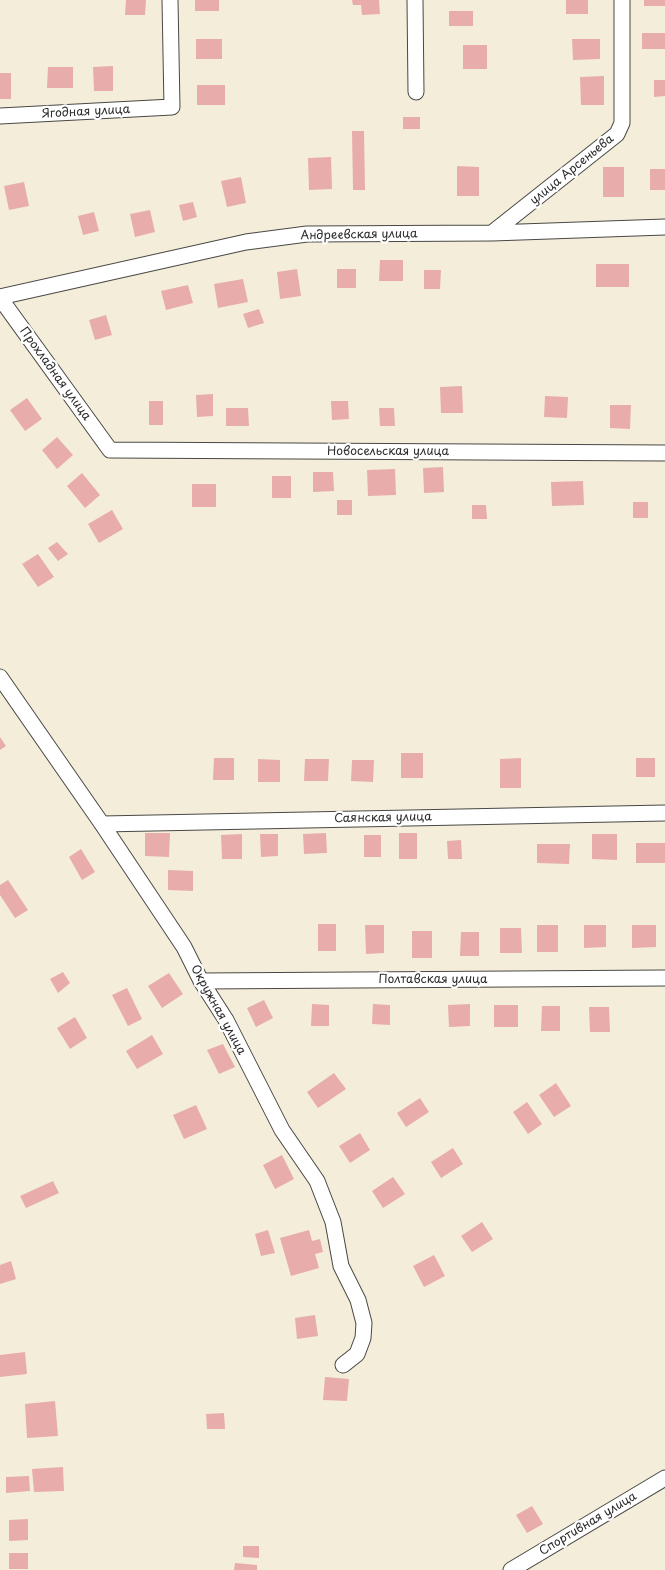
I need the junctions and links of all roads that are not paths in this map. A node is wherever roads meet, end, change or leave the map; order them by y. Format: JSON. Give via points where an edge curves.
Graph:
{"nodes":[{"id":1,"x":170,"y":0,"type":"edge"},
{"id":2,"x":415,"y":0,"type":"edge"},
{"id":3,"x":622,"y":0,"type":"edge"},
{"id":4,"x":416,"y":92,"type":"dead end"},
{"id":5,"x":0,"y":116,"type":"edge"},
{"id":6,"x":665,"y":227,"type":"edge"},
{"id":7,"x":492,"y":233,"type":"junction"},
{"id":8,"x":0,"y":297,"type":"edge"},
{"id":9,"x":110,"y":450,"type":"joint"},
{"id":10,"x":665,"y":453,"type":"edge"},
{"id":11,"x":0,"y":677,"type":"edge"},
{"id":12,"x":665,"y":813,"type":"edge"},
{"id":13,"x":102,"y":824,"type":"junction"},
{"id":14,"x":665,"y":978,"type":"edge"},
{"id":15,"x":201,"y":981,"type":"junction"},
{"id":16,"x":344,"y":1365,"type":"dead end"},
{"id":17,"x":665,"y":1478,"type":"edge"},
{"id":18,"x":511,"y":1570,"type":"edge"}],
"edges":[{"from":1,"to":5,"type":"street","name":"Ягодная улица","via":[[172,108]]},
{"from":2,"to":4,"type":"street"},
{"from":3,"to":7,"type":"street","name":"улица Арсеньева","via":[[622,123],[617,134]]},
{"from":6,"to":7,"type":"street","name":"Андреевская улица"},
{"from":7,"to":8,"type":"street","name":"Андреевская улица","via":[[307,234],[246,242]]},
{"from":8,"to":9,"type":"street","name":"Прохладная улица"},
{"from":9,"to":10,"type":"street","name":"Новосельская улица"},
{"from":11,"to":13,"type":"street","name":"Окружная улица"},
{"from":12,"to":13,"type":"street","name":"Саянская улица"},
{"from":13,"to":15,"type":"street","name":"Окружная улица","via":[[184,947]]},
{"from":14,"to":15,"type":"street","name":"Полтавская улица"},
{"from":15,"to":16,"type":"street","name":"Окружная улица","via":[[226,1020],[282,1130],[316,1181],[333,1222],[341,1266],[358,1300],[364,1323],[357,1354]]},
{"from":17,"to":18,"type":"street","name":"Спортивная улица"}]}
